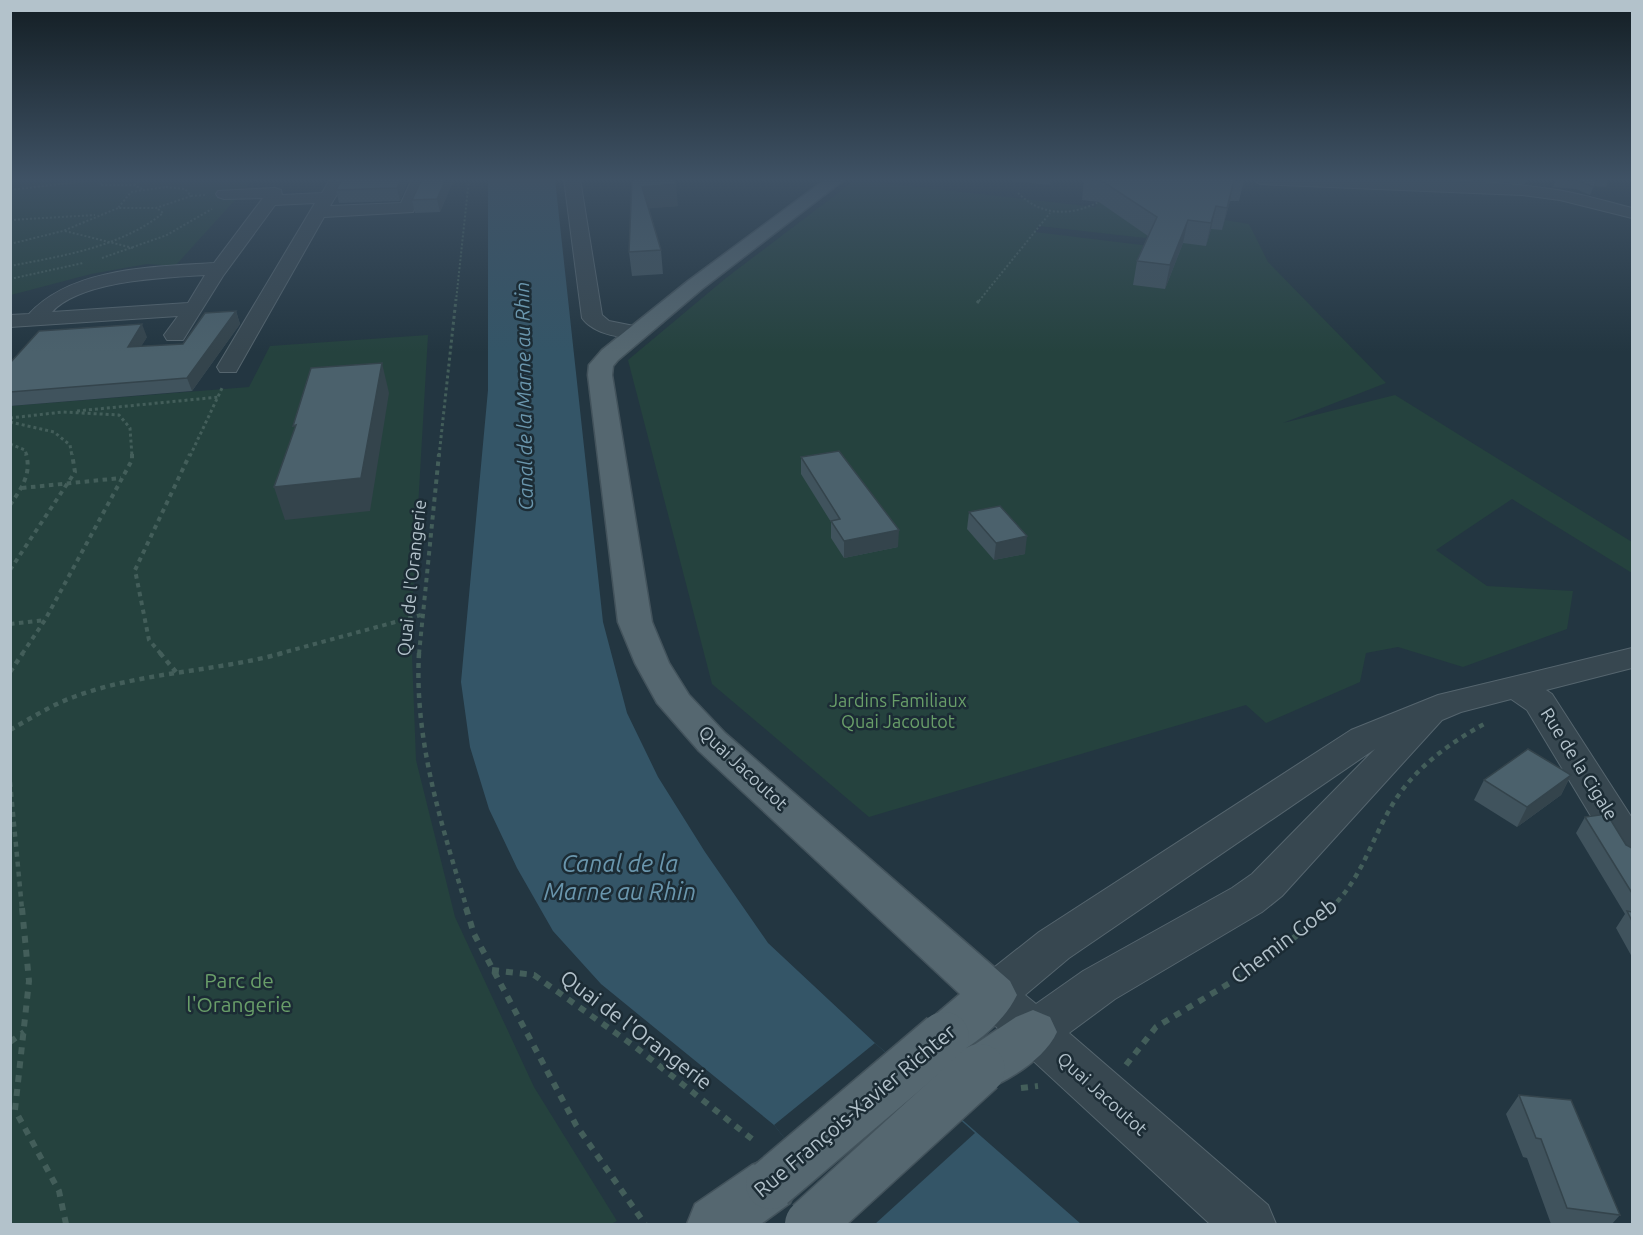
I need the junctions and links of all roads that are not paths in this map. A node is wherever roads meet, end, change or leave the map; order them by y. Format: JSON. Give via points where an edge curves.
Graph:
{"nodes":[{"id":1,"x":241,"y":237,"type":"edge"},
{"id":2,"x":304,"y":237,"type":"edge"},
{"id":3,"x":580,"y":237,"type":"edge"},
{"id":4,"x":762,"y":237,"type":"edge"},
{"id":5,"x":219,"y":268,"type":"junction"},
{"id":6,"x":194,"y":309,"type":"junction"},
{"id":7,"x":35,"y":319,"type":"junction"},
{"id":8,"x":10,"y":321,"type":"edge"},
{"id":9,"x":637,"y":332,"type":"junction"},
{"id":10,"x":175,"y":335,"type":"dead end"},
{"id":11,"x":228,"y":367,"type":"road end"},
{"id":12,"x":1632,"y":658,"type":"edge"},
{"id":13,"x":1528,"y":694,"type":"junction"},
{"id":14,"x":1433,"y":711,"type":"junction"},
{"id":15,"x":1632,"y":850,"type":"edge"},
{"id":16,"x":993,"y":995,"type":"junction"},
{"id":17,"x":1033,"y":1032,"type":"junction"},
{"id":18,"x":962,"y":1053,"type":"junction"},
{"id":19,"x":715,"y":1224,"type":"edge"},
{"id":20,"x":810,"y":1224,"type":"edge"},
{"id":21,"x":1249,"y":1224,"type":"edge"}],
"edges":[{"from":1,"to":5,"type":"street"},
{"from":2,"to":11,"type":"street"},
{"from":3,"to":9,"type":"street","via":[[592,318],[603,326]]},
{"from":4,"to":9,"type":"main road","name":"Quai Jacoutot"},
{"from":5,"to":6,"type":"street"},
{"from":5,"to":7,"type":"street","via":[[162,272],[77,290],[52,302]]},
{"from":6,"to":7,"type":"street"},
{"from":6,"to":10,"type":"street"},
{"from":7,"to":8,"type":"street"},
{"from":9,"to":16,"type":"main road","name":"Quai Jacoutot","via":[[601,365],[600,375],[635,622],[652,663],[675,703],[712,742]]},
{"from":12,"to":13,"type":"street"},
{"from":13,"to":14,"type":"street","via":[[1450,703]]},
{"from":13,"to":15,"type":"street","name":"Rue de la Cigale"},
{"from":14,"to":16,"type":"street","via":[[1364,739],[1054,945]]},
{"from":14,"to":17,"type":"street","via":[[1267,885],[1099,984]]},
{"from":16,"to":17,"type":"street","name":"Quai Jacoutot"},
{"from":16,"to":18,"type":"main road","name":"Rue François-Xavier Richter"},
{"from":17,"to":18,"type":"main road","name":"Rue François-Xavier Richter"},
{"from":17,"to":21,"type":"street","name":"Quai Jacoutot"},
{"from":18,"to":19,"type":"main road","name":"Rue François-Xavier Richter","bridge":true,"via":[[761,1162]]},
{"from":18,"to":20,"type":"main road","name":"Rue François-Xavier Richter","bridge":true}]}
